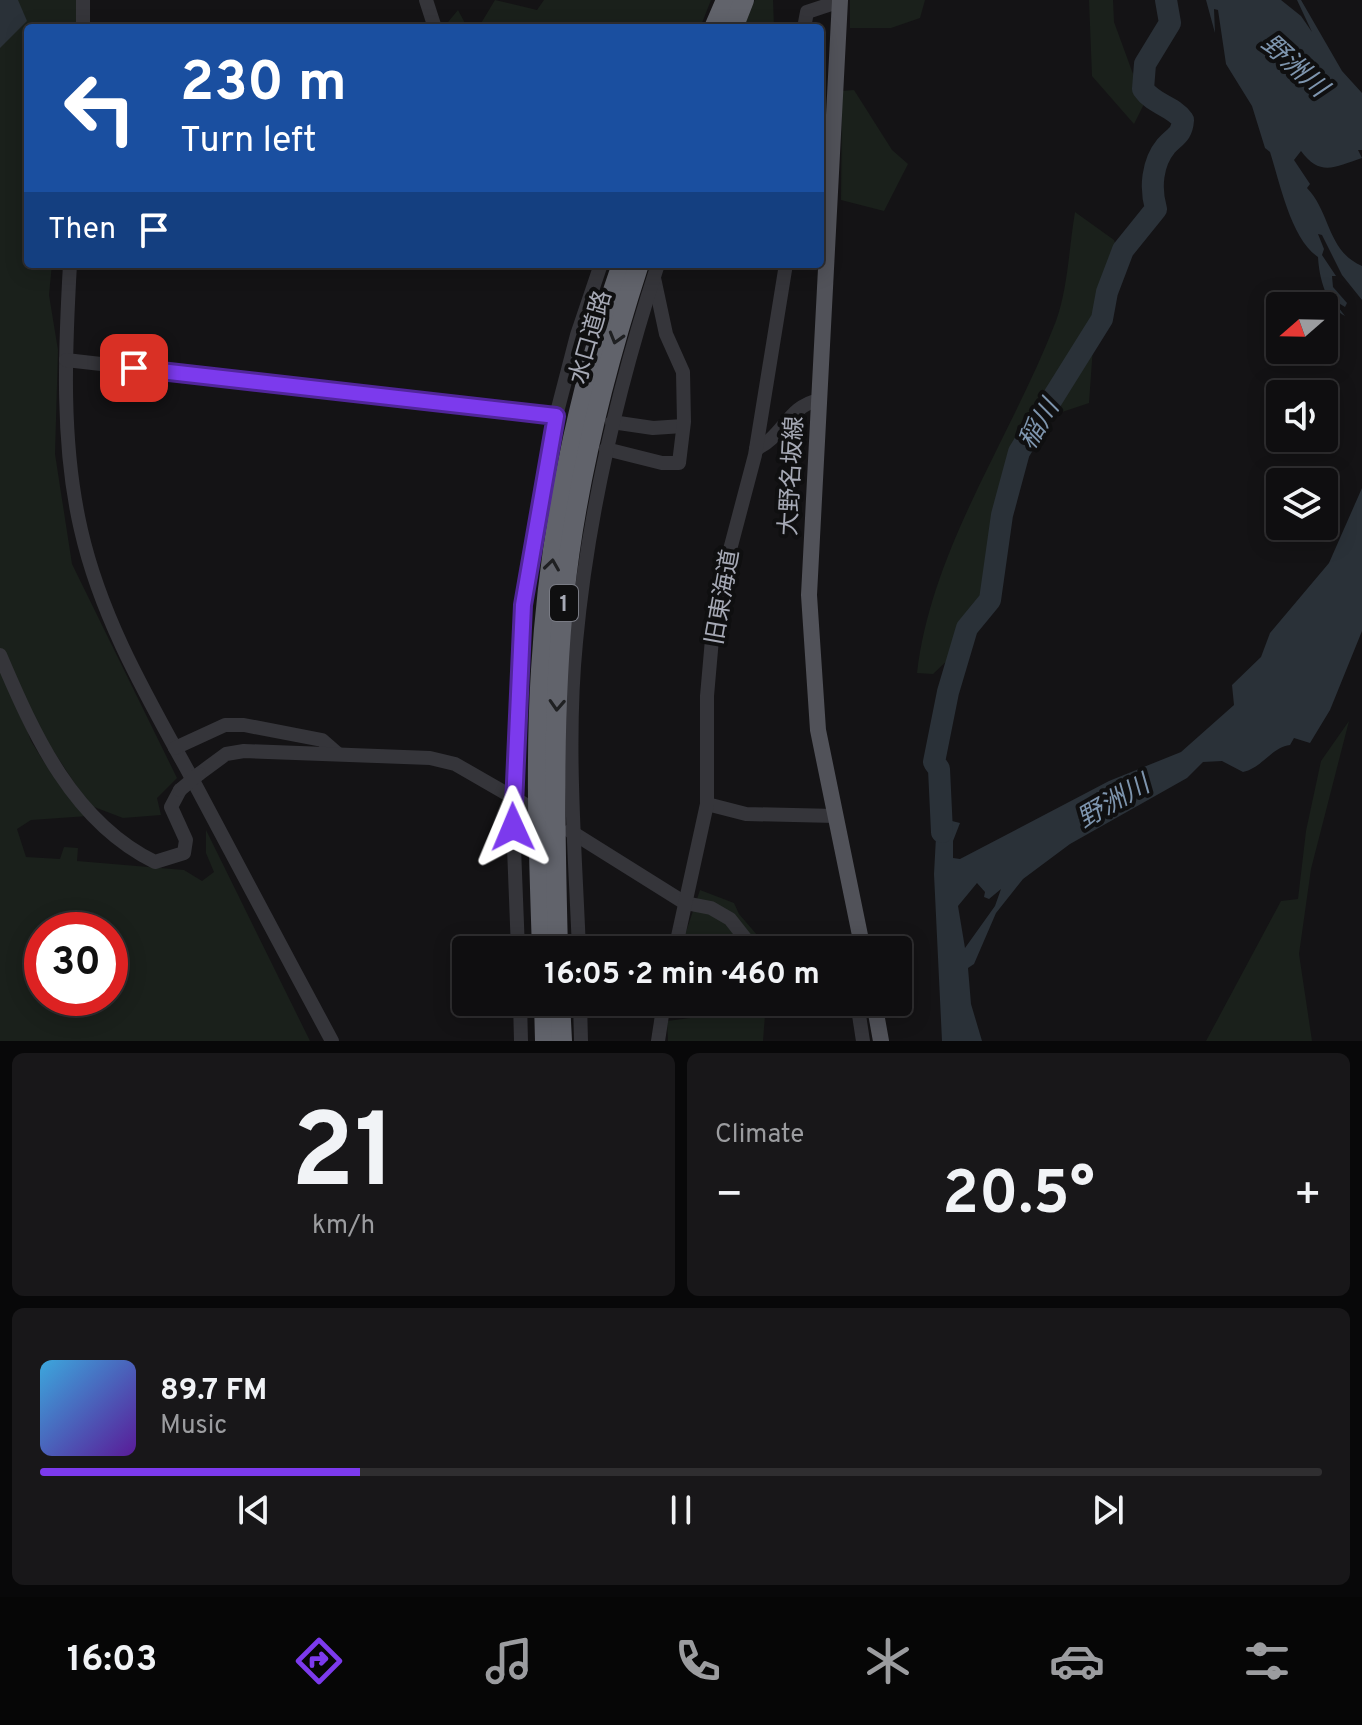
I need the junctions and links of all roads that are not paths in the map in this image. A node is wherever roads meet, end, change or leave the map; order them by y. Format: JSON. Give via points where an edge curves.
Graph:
{"nodes":[{"id":1,"x":83,"y":0,"type":"edge"},
{"id":2,"x":426,"y":0,"type":"edge"},
{"id":3,"x":726,"y":0,"type":"edge"},
{"id":4,"x":744,"y":0,"type":"edge"},
{"id":5,"x":840,"y":1,"type":"edge"},
{"id":6,"x":83,"y":24,"type":"edge"},
{"id":7,"x":434,"y":24,"type":"edge"},
{"id":8,"x":716,"y":24,"type":"edge"},
{"id":9,"x":735,"y":24,"type":"edge"},
{"id":10,"x":805,"y":24,"type":"edge"},
{"id":11,"x":70,"y":268,"type":"edge"},
{"id":12,"x":600,"y":268,"type":"edge"},
{"id":13,"x":621,"y":268,"type":"edge"},
{"id":14,"x":650,"y":268,"type":"edge"},
{"id":15,"x":785,"y":268,"type":"edge"},
{"id":16,"x":66,"y":360,"type":"junction"},
{"id":17,"x":819,"y":400,"type":"junction"},
{"id":18,"x":556,"y":416,"type":"junction"},
{"id":19,"x":612,"y":422,"type":"junction"},
{"id":20,"x":683,"y":426,"type":"junction"},
{"id":21,"x":606,"y":449,"type":"junction"},
{"id":22,"x":756,"y":449,"type":"junction"},
{"id":23,"x":0,"y":655,"type":"edge"},
{"id":24,"x":175,"y":748,"type":"junction"},
{"id":25,"x":338,"y":754,"type":"junction"},
{"id":26,"x":512,"y":796,"type":"junction"},
{"id":27,"x":707,"y":804,"type":"junction"},
{"id":28,"x":528,"y":806,"type":"dead end"},
{"id":29,"x":836,"y":816,"type":"junction"},
{"id":30,"x":571,"y":832,"type":"junction"},
{"id":31,"x":685,"y":903,"type":"junction"},
{"id":32,"x":517,"y":936,"type":"edge"},
{"id":33,"x":542,"y":936,"type":"edge"},
{"id":34,"x":558,"y":936,"type":"edge"},
{"id":35,"x":578,"y":936,"type":"edge"},
{"id":36,"x":678,"y":936,"type":"edge"},
{"id":37,"x":743,"y":936,"type":"edge"},
{"id":38,"x":853,"y":936,"type":"edge"},
{"id":39,"x":520,"y":1016,"type":"edge"},
{"id":40,"x":544,"y":1016,"type":"edge"},
{"id":41,"x":561,"y":1016,"type":"edge"},
{"id":42,"x":580,"y":1016,"type":"edge"},
{"id":43,"x":662,"y":1016,"type":"edge"},
{"id":44,"x":859,"y":1016,"type":"edge"},
{"id":45,"x":877,"y":1016,"type":"edge"},
{"id":46,"x":332,"y":1041,"type":"edge"},
{"id":47,"x":521,"y":1041,"type":"edge"},
{"id":48,"x":545,"y":1041,"type":"edge"},
{"id":49,"x":562,"y":1041,"type":"edge"},
{"id":50,"x":581,"y":1041,"type":"edge"},
{"id":51,"x":658,"y":1041,"type":"edge"},
{"id":52,"x":863,"y":1041,"type":"edge"},
{"id":53,"x":881,"y":1041,"type":"edge"}],
"edges":[{"from":1,"to":6,"type":"street"},
{"from":2,"to":7,"type":"street"},
{"from":3,"to":8,"type":"highway"},
{"from":4,"to":9,"type":"highway"},
{"from":5,"to":10,"type":"street","via":[[807,12]]},
{"from":5,"to":17,"type":"main road","name":"大野名坂線"},
{"from":11,"to":16,"type":"street"},
{"from":12,"to":18,"type":"street"},
{"from":33,"to":13,"type":"highway","name":"水口道路","number":"1","one_way":true,"via":[[538,750],[546,615],[576,427]]},
{"from":14,"to":19,"type":"street"},
{"from":14,"to":20,"type":"street","via":[[666,334],[683,372]]},
{"from":14,"to":34,"type":"highway","name":"水口道路","number":"1","one_way":true,"via":[[600,398],[564,595],[554,786]]},
{"from":15,"to":22,"type":"street","name":"旧東海道"},
{"from":16,"to":18,"type":"street"},
{"from":16,"to":24,"type":"street","via":[[70,466],[93,579],[116,637]]},
{"from":17,"to":22,"type":"street","via":[[793,412],[767,444]]},
{"from":17,"to":29,"type":"main road","name":"大野名坂線","via":[[809,595],[812,672]]},
{"from":18,"to":26,"type":"street","via":[[523,605]]},
{"from":19,"to":20,"type":"street"},
{"from":19,"to":21,"type":"street"},
{"from":20,"to":21,"type":"street","via":[[679,463]]},
{"from":21,"to":30,"type":"street","via":[[575,642]]},
{"from":22,"to":27,"type":"street","name":"旧東海道","via":[[712,639]]},
{"from":23,"to":25,"type":"street","bridge":true,"via":[[55,772],[125,845],[155,862],[184,853],[186,840],[171,807],[180,790],[226,754]]},
{"from":24,"to":25,"type":"street","via":[[225,725],[244,725],[322,740]]},
{"from":24,"to":46,"type":"street"},
{"from":25,"to":26,"type":"street","via":[[455,764]]},
{"from":26,"to":28,"type":"street"},
{"from":26,"to":32,"type":"street"},
{"from":27,"to":29,"type":"street","via":[[746,814]]},
{"from":27,"to":31,"type":"street","name":"旧東海道"},
{"from":29,"to":38,"type":"main road","name":"大野名坂線"},
{"from":30,"to":31,"type":"street"},
{"from":30,"to":35,"type":"street"},
{"from":31,"to":36,"type":"street","name":"旧東海道"},
{"from":31,"to":37,"type":"street","via":[[711,908],[730,919]]},
{"from":39,"to":47,"type":"street"},
{"from":40,"to":48,"type":"highway"},
{"from":41,"to":49,"type":"highway"},
{"from":42,"to":50,"type":"street"},
{"from":43,"to":51,"type":"street"},
{"from":44,"to":52,"type":"street"},
{"from":45,"to":53,"type":"main road"}]}
